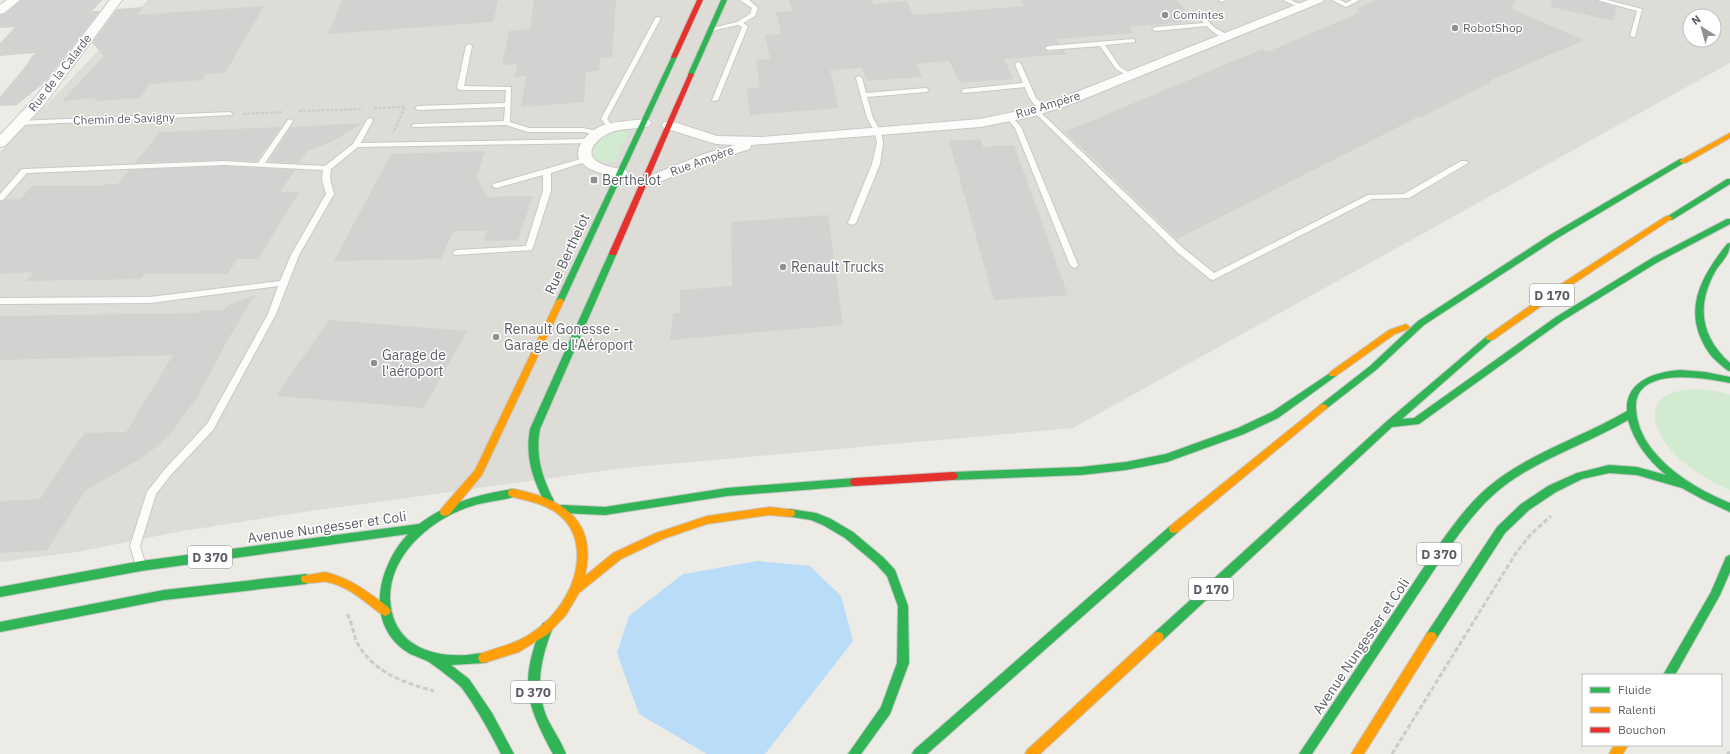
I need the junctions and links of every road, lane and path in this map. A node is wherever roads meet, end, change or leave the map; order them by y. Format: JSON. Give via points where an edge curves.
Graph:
{"nodes":[{"id":1,"x":14,"y":0,"type":"edge"},
{"id":2,"x":116,"y":0,"type":"edge"},
{"id":3,"x":700,"y":0,"type":"edge"},
{"id":4,"x":724,"y":0,"type":"edge"},
{"id":5,"x":747,"y":0,"type":"edge"},
{"id":6,"x":1286,"y":0,"type":"edge"},
{"id":7,"x":1318,"y":0,"type":"edge"},
{"id":8,"x":1335,"y":0,"type":"edge"},
{"id":9,"x":1357,"y":0,"type":"edge"},
{"id":10,"x":1600,"y":0,"type":"edge"},
{"id":11,"x":1302,"y":7,"type":"junction"},
{"id":12,"x":0,"y":11,"type":"edge"},
{"id":13,"x":1197,"y":12,"type":"dead end"},
{"id":14,"x":658,"y":18,"type":"dead end"},
{"id":15,"x":739,"y":23,"type":"junction"},
{"id":16,"x":1208,"y":24,"type":"junction"},
{"id":17,"x":711,"y":29,"type":"junction"},
{"id":18,"x":1155,"y":29,"type":"dead end"},
{"id":19,"x":1633,"y":36,"type":"dead end"},
{"id":20,"x":1228,"y":37,"type":"junction"},
{"id":21,"x":1132,"y":41,"type":"dead end"},
{"id":22,"x":1101,"y":44,"type":"junction"},
{"id":23,"x":469,"y":46,"type":"dead end"},
{"id":24,"x":1048,"y":48,"type":"dead end"},
{"id":25,"x":1018,"y":64,"type":"dead end"},
{"id":26,"x":1131,"y":76,"type":"junction"},
{"id":27,"x":859,"y":78,"type":"dead end"},
{"id":28,"x":1026,"y":85,"type":"junction"},
{"id":29,"x":926,"y":90,"type":"dead end"},
{"id":30,"x":964,"y":91,"type":"dead end"},
{"id":31,"x":864,"y":95,"type":"junction"},
{"id":32,"x":715,"y":100,"type":"dead end"},
{"id":33,"x":508,"y":105,"type":"junction"},
{"id":34,"x":373,"y":108,"type":"dead end"},
{"id":35,"x":418,"y":108,"type":"dead end"},
{"id":36,"x":365,"y":109,"type":"dead end"},
{"id":37,"x":1040,"y":109,"type":"junction"},
{"id":38,"x":286,"y":112,"type":"dead end"},
{"id":39,"x":294,"y":112,"type":"dead end"},
{"id":40,"x":230,"y":114,"type":"joint"},
{"id":41,"x":1010,"y":117,"type":"junction"},
{"id":42,"x":370,"y":120,"type":"dead end"},
{"id":43,"x":290,"y":121,"type":"dead end"},
{"id":44,"x":19,"y":123,"type":"junction"},
{"id":45,"x":508,"y":123,"type":"junction"},
{"id":46,"x":644,"y":124,"type":"junction"},
{"id":47,"x":669,"y":125,"type":"junction"},
{"id":48,"x":414,"y":126,"type":"dead end"},
{"id":49,"x":878,"y":132,"type":"junction"},
{"id":50,"x":600,"y":134,"type":"junction"},
{"id":51,"x":1730,"y":135,"type":"edge"},
{"id":52,"x":761,"y":141,"type":"junction"},
{"id":53,"x":0,"y":143,"type":"edge"},
{"id":54,"x":388,"y":144,"type":"junction"},
{"id":55,"x":356,"y":145,"type":"junction"},
{"id":56,"x":587,"y":160,"type":"junction"},
{"id":57,"x":1464,"y":163,"type":"dead end"},
{"id":58,"x":261,"y":164,"type":"junction"},
{"id":59,"x":327,"y":168,"type":"junction"},
{"id":60,"x":547,"y":172,"type":"junction"},
{"id":61,"x":621,"y":173,"type":"junction"},
{"id":62,"x":1730,"y":181,"type":"edge"},
{"id":63,"x":644,"y":183,"type":"junction"},
{"id":64,"x":496,"y":186,"type":"dead end"},
{"id":65,"x":0,"y":198,"type":"edge"},
{"id":66,"x":1730,"y":221,"type":"edge"},
{"id":67,"x":852,"y":223,"type":"dead end"},
{"id":68,"x":1730,"y":246,"type":"edge"},
{"id":69,"x":457,"y":253,"type":"dead end"},
{"id":70,"x":1074,"y":264,"type":"dead end"},
{"id":71,"x":283,"y":283,"type":"junction"},
{"id":72,"x":0,"y":301,"type":"edge"},
{"id":73,"x":1421,"y":323,"type":"junction"},
{"id":74,"x":1730,"y":368,"type":"edge"},
{"id":75,"x":1730,"y":380,"type":"edge"},
{"id":76,"x":1630,"y":414,"type":"junction"},
{"id":77,"x":1390,"y":424,"type":"junction"},
{"id":78,"x":1684,"y":484,"type":"junction"},
{"id":79,"x":549,"y":501,"type":"junction"},
{"id":80,"x":1730,"y":508,"type":"edge"},
{"id":81,"x":562,"y":509,"type":"junction"},
{"id":82,"x":445,"y":512,"type":"junction"},
{"id":83,"x":1552,"y":515,"type":"dead end"},
{"id":84,"x":422,"y":528,"type":"junction"},
{"id":85,"x":1730,"y":560,"type":"edge"},
{"id":86,"x":141,"y":566,"type":"junction"},
{"id":87,"x":576,"y":590,"type":"junction"},
{"id":88,"x":0,"y":592,"type":"edge"},
{"id":89,"x":346,"y":611,"type":"dead end"},
{"id":90,"x":385,"y":611,"type":"junction"},
{"id":91,"x":0,"y":627,"type":"edge"},
{"id":92,"x":547,"y":627,"type":"junction"},
{"id":93,"x":433,"y":659,"type":"junction"},
{"id":94,"x":1670,"y":674,"type":"edge"},
{"id":95,"x":440,"y":695,"type":"dead end"},
{"id":96,"x":1621,"y":746,"type":"edge"},
{"id":97,"x":1730,"y":752,"type":"edge"},
{"id":98,"x":508,"y":754,"type":"edge"},
{"id":99,"x":560,"y":754,"type":"edge"},
{"id":100,"x":854,"y":754,"type":"edge"},
{"id":101,"x":918,"y":754,"type":"edge"},
{"id":102,"x":1031,"y":754,"type":"edge"},
{"id":103,"x":1305,"y":754,"type":"edge"},
{"id":104,"x":1357,"y":754,"type":"edge"},
{"id":105,"x":1392,"y":754,"type":"edge"},
{"id":106,"x":1615,"y":754,"type":"edge"},
{"id":107,"x":1727,"y":754,"type":"edge"}],
"edges":[{"from":1,"to":12,"type":"street"},
{"from":2,"to":44,"type":"street","name":"Rue de la Calarde","via":[[39,102]]},
{"from":3,"to":46,"type":"main road","name":"Rue Berthelot"},
{"from":4,"to":17,"type":"main road"},
{"from":5,"to":15,"type":"lane","via":[[755,8],[753,15]]},
{"from":6,"to":11,"type":"lane"},
{"from":7,"to":11,"type":"street","name":"Rue Ampère"},
{"from":8,"to":9,"type":"lane","via":[[1346,4]]},
{"from":10,"to":19,"type":"lane","via":[[1640,10]]},
{"from":11,"to":20,"type":"street","name":"Rue Ampère"},
{"from":13,"to":16,"type":"lane"},
{"from":14,"to":50,"type":"lane","via":[[604,119]]},
{"from":15,"to":17,"type":"lane"},
{"from":15,"to":32,"type":"lane","via":[[745,26]]},
{"from":16,"to":18,"type":"lane"},
{"from":16,"to":20,"type":"lane","via":[[1212,29]]},
{"from":17,"to":47,"type":"main road"},
{"from":20,"to":26,"type":"street","name":"Rue Ampère"},
{"from":21,"to":22,"type":"lane"},
{"from":22,"to":24,"type":"lane"},
{"from":22,"to":26,"type":"lane","via":[[1118,68]]},
{"from":23,"to":33,"type":"lane","via":[[460,88],[509,88]]},
{"from":25,"to":28,"type":"lane"},
{"from":26,"to":37,"type":"street","name":"Rue Ampère"},
{"from":27,"to":31,"type":"lane"},
{"from":28,"to":30,"type":"lane"},
{"from":28,"to":37,"type":"lane"},
{"from":29,"to":31,"type":"lane"},
{"from":31,"to":49,"type":"lane","via":[[870,118]]},
{"from":33,"to":35,"type":"lane"},
{"from":33,"to":45,"type":"lane"},
{"from":34,"to":54,"type":"path","via":[[405,107]]},
{"from":36,"to":39,"type":"path"},
{"from":37,"to":41,"type":"street","name":"Rue Ampère"},
{"from":37,"to":57,"type":"lane","via":[[1180,250],[1213,277],[1371,197],[1406,196]]},
{"from":38,"to":40,"type":"path"},
{"from":40,"to":44,"type":"lane","name":"Chemin de Savigny"},
{"from":41,"to":49,"type":"street","name":"Rue Ampère","via":[[980,123]]},
{"from":41,"to":70,"type":"lane","via":[[1018,127]]},
{"from":42,"to":55,"type":"lane"},
{"from":43,"to":58,"type":"lane"},
{"from":44,"to":53,"type":"street","name":"Rue de la Calarde"},
{"from":45,"to":48,"type":"lane"},
{"from":45,"to":50,"type":"lane","via":[[528,130],[583,130]]},
{"from":46,"to":50,"type":"street"},
{"from":46,"to":61,"type":"main road","name":"Rue Berthelot"},
{"from":47,"to":52,"type":"street","name":"Rue Ampère","via":[[716,140]]},
{"from":47,"to":63,"type":"main road"},
{"from":49,"to":52,"type":"street","name":"Rue Ampère"},
{"from":49,"to":67,"type":"lane","via":[[880,143],[876,164]]},
{"from":50,"to":54,"type":"lane"},
{"from":50,"to":56,"type":"street","via":[[585,147],[584,154]]},
{"from":51,"to":73,"type":"main road","via":[[1553,237]]},
{"from":52,"to":63,"type":"street","name":"Rue Ampère","via":[[708,157]]},
{"from":54,"to":55,"type":"lane"},
{"from":55,"to":59,"type":"lane"},
{"from":56,"to":60,"type":"lane"},
{"from":56,"to":61,"type":"street","via":[[604,170]]},
{"from":58,"to":59,"type":"lane"},
{"from":58,"to":65,"type":"lane","via":[[224,163],[25,171]]},
{"from":59,"to":71,"type":"lane","via":[[326,179],[330,194],[295,255]]},
{"from":60,"to":64,"type":"lane"},
{"from":60,"to":69,"type":"lane","via":[[547,191],[529,248]]},
{"from":61,"to":82,"type":"main road","name":"Rue Berthelot","via":[[479,472]]},
{"from":62,"to":77,"type":"main road","number":"D 170","via":[[1578,277],[1506,326]]},
{"from":63,"to":79,"type":"main road","via":[[535,429],[531,451],[537,478]]},
{"from":66,"to":77,"type":"main road","via":[[1655,260],[1559,319],[1416,421]]},
{"from":68,"to":74,"type":"main road","via":[[1708,276],[1698,304],[1701,328],[1706,340]]},
{"from":71,"to":72,"type":"lane","via":[[150,300]]},
{"from":71,"to":86,"type":"lane","via":[[272,314],[210,428],[152,492],[135,546]]},
{"from":73,"to":81,"type":"main road","via":[[1392,332],[1274,415],[1241,431],[1167,458],[1081,471],[900,478],[727,492],[605,511]]},
{"from":73,"to":101,"type":"main road","via":[[1373,368],[1295,428],[1167,535]]},
{"from":75,"to":76,"type":"main road","via":[[1688,373],[1653,378],[1634,392]]},
{"from":76,"to":78,"type":"main road","via":[[1642,443],[1660,464]]},
{"from":76,"to":103,"type":"main road","name":"Avenue Nungesser et Coli","number":"D 370","via":[[1612,426],[1512,474],[1486,494],[1444,547]]},
{"from":77,"to":102,"type":"main road","number":"D 170"},
{"from":78,"to":80,"type":"main road"},
{"from":78,"to":104,"type":"main road","number":"D 370","via":[[1632,471],[1610,469],[1591,472],[1558,485],[1529,504],[1504,528],[1486,552]]},
{"from":79,"to":81,"type":"main road"},
{"from":79,"to":82,"type":"main road","via":[[526,494],[499,494],[471,500]]},
{"from":81,"to":87,"type":"main road","via":[[577,527],[582,538],[584,563]]},
{"from":82,"to":84,"type":"main road"},
{"from":83,"to":105,"type":"path","via":[[1531,534],[1516,553]]},
{"from":84,"to":86,"type":"main road","name":"Avenue Nungesser et Coli","number":"D 370"},
{"from":84,"to":90,"type":"main road","via":[[394,561],[385,586]]},
{"from":85,"to":94,"type":"main road","via":[[1715,595]]},
{"from":86,"to":88,"type":"main road","name":"Avenue Nungesser et Coli","number":"D 370"},
{"from":87,"to":92,"type":"main road","via":[[559,615]]},
{"from":87,"to":100,"type":"main road","via":[[617,556],[660,536],[707,520],[770,511],[812,516],[849,535],[880,560],[890,573],[903,606],[903,663],[886,710]]},
{"from":89,"to":95,"type":"path","via":[[359,645],[375,666],[401,682]]},
{"from":90,"to":91,"type":"main road","number":"D 370","via":[[363,593],[324,577],[164,595]]},
{"from":90,"to":93,"type":"main road","via":[[397,637],[413,650]]},
{"from":92,"to":93,"type":"main road","via":[[521,645],[491,657],[461,662]]},
{"from":92,"to":99,"type":"main road","number":"D 370","via":[[534,664],[532,690],[542,719]]},
{"from":93,"to":98,"type":"main road","via":[[465,683]]},
{"from":96,"to":106,"type":"main road"},
{"from":97,"to":107,"type":"path"}]}
